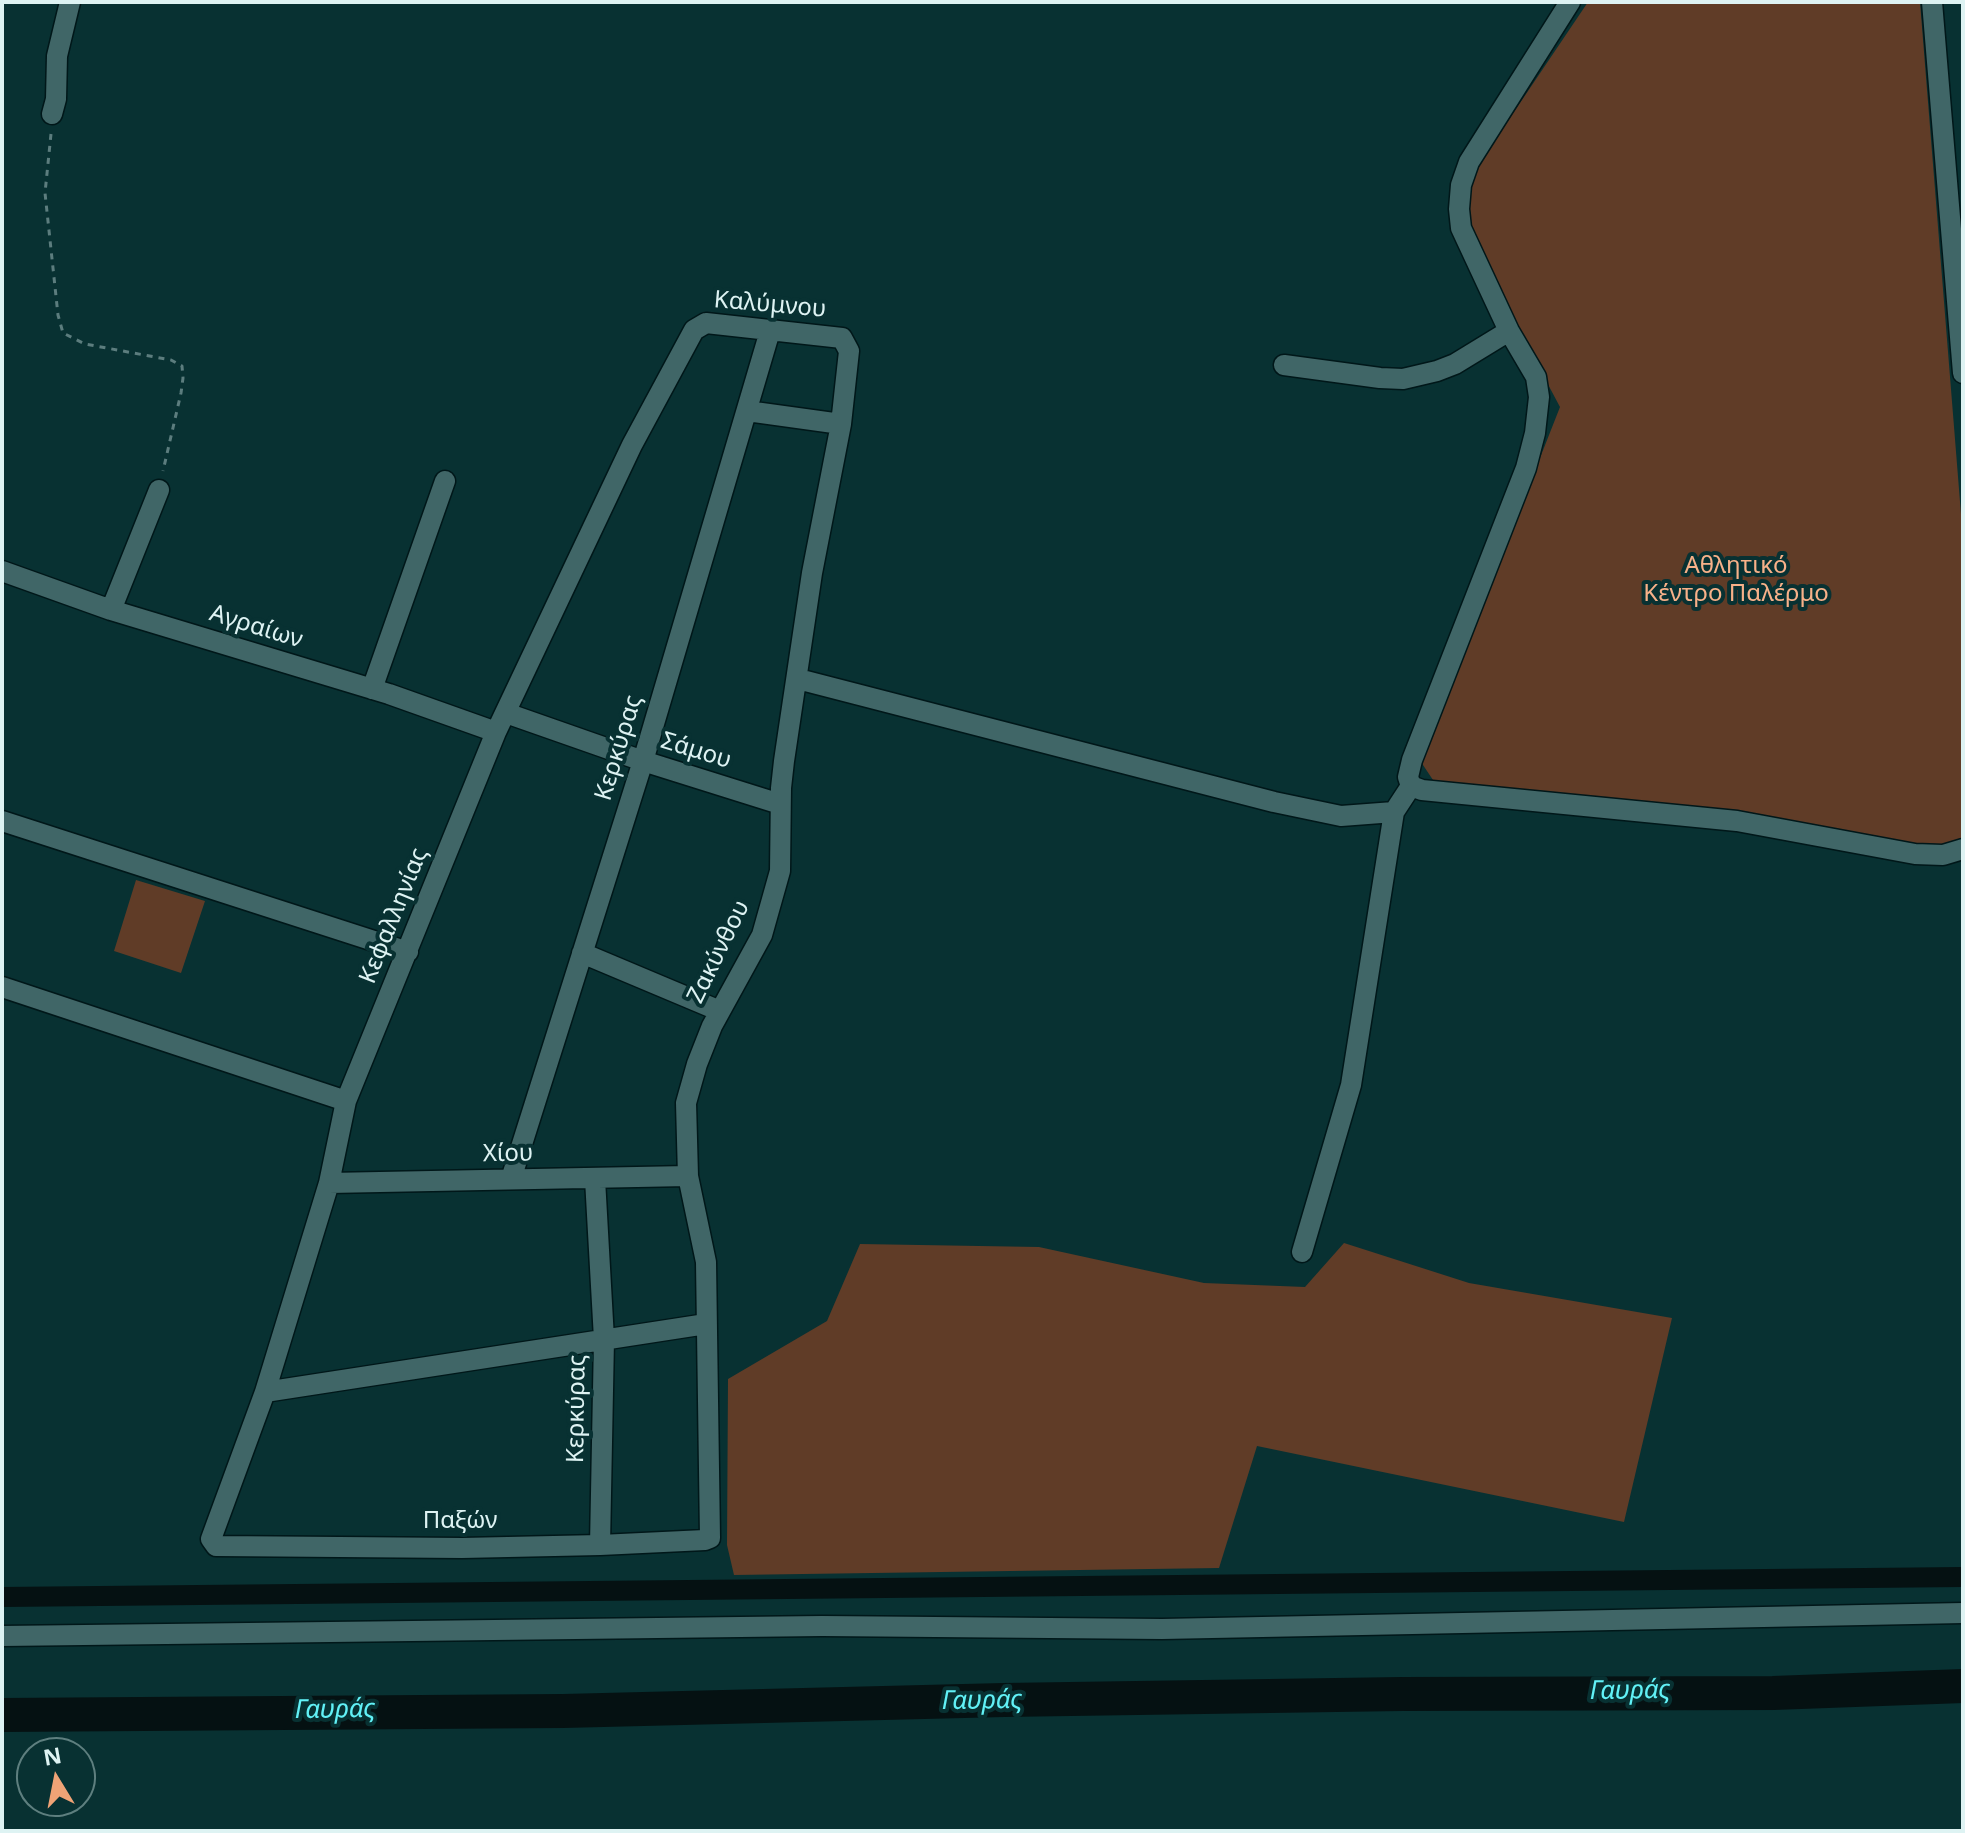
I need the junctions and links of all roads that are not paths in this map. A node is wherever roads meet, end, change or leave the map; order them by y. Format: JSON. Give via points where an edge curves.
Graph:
{"nodes":[{"id":1,"x":70,"y":2,"type":"edge"},
{"id":2,"x":1570,"y":2,"type":"edge"},
{"id":3,"x":1932,"y":2,"type":"edge"},
{"id":4,"x":52,"y":114,"type":"road end"},
{"id":5,"x":694,"y":330,"type":"joint"},
{"id":6,"x":770,"y":331,"type":"junction"},
{"id":7,"x":1509,"y":331,"type":"junction"},
{"id":8,"x":842,"y":338,"type":"joint"},
{"id":9,"x":1284,"y":365,"type":"dead end"},
{"id":10,"x":1963,"y":373,"type":"edge"},
{"id":11,"x":747,"y":411,"type":"junction"},
{"id":12,"x":841,"y":424,"type":"junction"},
{"id":13,"x":445,"y":481,"type":"dead end"},
{"id":14,"x":159,"y":490,"type":"road end"},
{"id":15,"x":2,"y":571,"type":"edge"},
{"id":16,"x":111,"y":610,"type":"junction"},
{"id":17,"x":798,"y":679,"type":"junction"},
{"id":18,"x":372,"y":689,"type":"junction"},
{"id":19,"x":506,"y":713,"type":"junction"},
{"id":20,"x":496,"y":732,"type":"junction"},
{"id":21,"x":643,"y":761,"type":"junction"},
{"id":22,"x":1411,"y":786,"type":"junction"},
{"id":23,"x":780,"y":804,"type":"junction"},
{"id":24,"x":1394,"y":812,"type":"junction"},
{"id":25,"x":2,"y":821,"type":"edge"},
{"id":26,"x":1963,"y":849,"type":"edge"},
{"id":27,"x":408,"y":952,"type":"junction"},
{"id":28,"x":582,"y":953,"type":"junction"},
{"id":29,"x":2,"y":987,"type":"edge"},
{"id":30,"x":720,"y":1011,"type":"junction"},
{"id":31,"x":346,"y":1101,"type":"junction"},
{"id":32,"x":688,"y":1176,"type":"junction"},
{"id":33,"x":511,"y":1179,"type":"junction"},
{"id":34,"x":595,"y":1179,"type":"junction"},
{"id":35,"x":329,"y":1183,"type":"junction"},
{"id":36,"x":1302,"y":1252,"type":"dead end"},
{"id":37,"x":706,"y":1324,"type":"junction"},
{"id":38,"x":604,"y":1339,"type":"junction"},
{"id":39,"x":265,"y":1392,"type":"junction"},
{"id":40,"x":705,"y":1540,"type":"joint"},
{"id":41,"x":600,"y":1545,"type":"junction"},
{"id":42,"x":216,"y":1546,"type":"joint"},
{"id":43,"x":1963,"y":1613,"type":"edge"},
{"id":44,"x":2,"y":1636,"type":"edge"}],
"edges":[{"from":1,"to":4,"type":"street","via":[[57,56]]},
{"from":2,"to":7,"type":"street","via":[[1469,162],[1461,185],[1461,228]]},
{"from":3,"to":10,"type":"street"},
{"from":5,"to":6,"type":"street","name":"Καλύμνου","via":[[706,323]]},
{"from":5,"to":19,"type":"street","name":"Κεφαλληνίας","via":[[626,457]]},
{"from":6,"to":8,"type":"street","name":"Καλύμνου"},
{"from":6,"to":11,"type":"street","name":"Κερκύρας"},
{"from":7,"to":9,"type":"street","via":[[1455,364],[1403,379]]},
{"from":7,"to":22,"type":"street","via":[[1536,377],[1535,433],[1412,760]]},
{"from":8,"to":12,"type":"street","name":"Ζακύνθου","via":[[849,351]]},
{"from":11,"to":12,"type":"street"},
{"from":11,"to":21,"type":"street","name":"Κερκύρας"},
{"from":12,"to":17,"type":"street","name":"Ζακύνθου"},
{"from":13,"to":18,"type":"street"},
{"from":14,"to":16,"type":"street"},
{"from":15,"to":16,"type":"street","name":"Αγραίων"},
{"from":16,"to":18,"type":"street","name":"Αγραίων"},
{"from":17,"to":23,"type":"street","name":"Ζακύνθου"},
{"from":17,"to":24,"type":"street","via":[[1286,805],[1341,816]]},
{"from":18,"to":20,"type":"street","name":"Αγραίων"},
{"from":19,"to":20,"type":"street","name":"Κεφαλληνίας"},
{"from":19,"to":21,"type":"street","name":"Σάμου"},
{"from":20,"to":27,"type":"street","name":"Κεφαλληνίας"},
{"from":21,"to":23,"type":"street","name":"Σάμου"},
{"from":21,"to":28,"type":"street","name":"Κερκύρας"},
{"from":22,"to":24,"type":"street"},
{"from":22,"to":26,"type":"street","via":[[1737,821],[1915,854]]},
{"from":23,"to":30,"type":"street","name":"Ζακύνθου","via":[[780,871],[770,910]]},
{"from":24,"to":36,"type":"street","via":[[1351,1085]]},
{"from":25,"to":27,"type":"street"},
{"from":27,"to":31,"type":"street","name":"Κεφαλληνίας"},
{"from":28,"to":30,"type":"street"},
{"from":28,"to":33,"type":"street","name":"Κερκύρας"},
{"from":29,"to":31,"type":"street"},
{"from":30,"to":32,"type":"street","name":"Ζακύνθου","via":[[686,1103]]},
{"from":31,"to":35,"type":"street","name":"Κεφαλληνίας"},
{"from":32,"to":34,"type":"street","name":"Χίου"},
{"from":32,"to":37,"type":"street","name":"Ζακύνθου","via":[[704,1247]]},
{"from":33,"to":34,"type":"street","name":"Χίου"},
{"from":33,"to":35,"type":"street","name":"Χίου"},
{"from":34,"to":38,"type":"street","name":"Κερκύρας"},
{"from":35,"to":39,"type":"street","name":"Κεφαλληνίας"},
{"from":37,"to":38,"type":"street"},
{"from":37,"to":40,"type":"street","name":"Ζακύνθου","via":[[712,1533]]},
{"from":38,"to":39,"type":"street"},
{"from":38,"to":41,"type":"street","name":"Κερκύρας"},
{"from":39,"to":42,"type":"street","name":"Κεφαλληνίας","via":[[211,1539]]},
{"from":40,"to":41,"type":"street","name":"Παξών"},
{"from":41,"to":42,"type":"street","name":"Παξών"},
{"from":43,"to":44,"type":"street","via":[[1162,1629],[822,1626]]}]}
